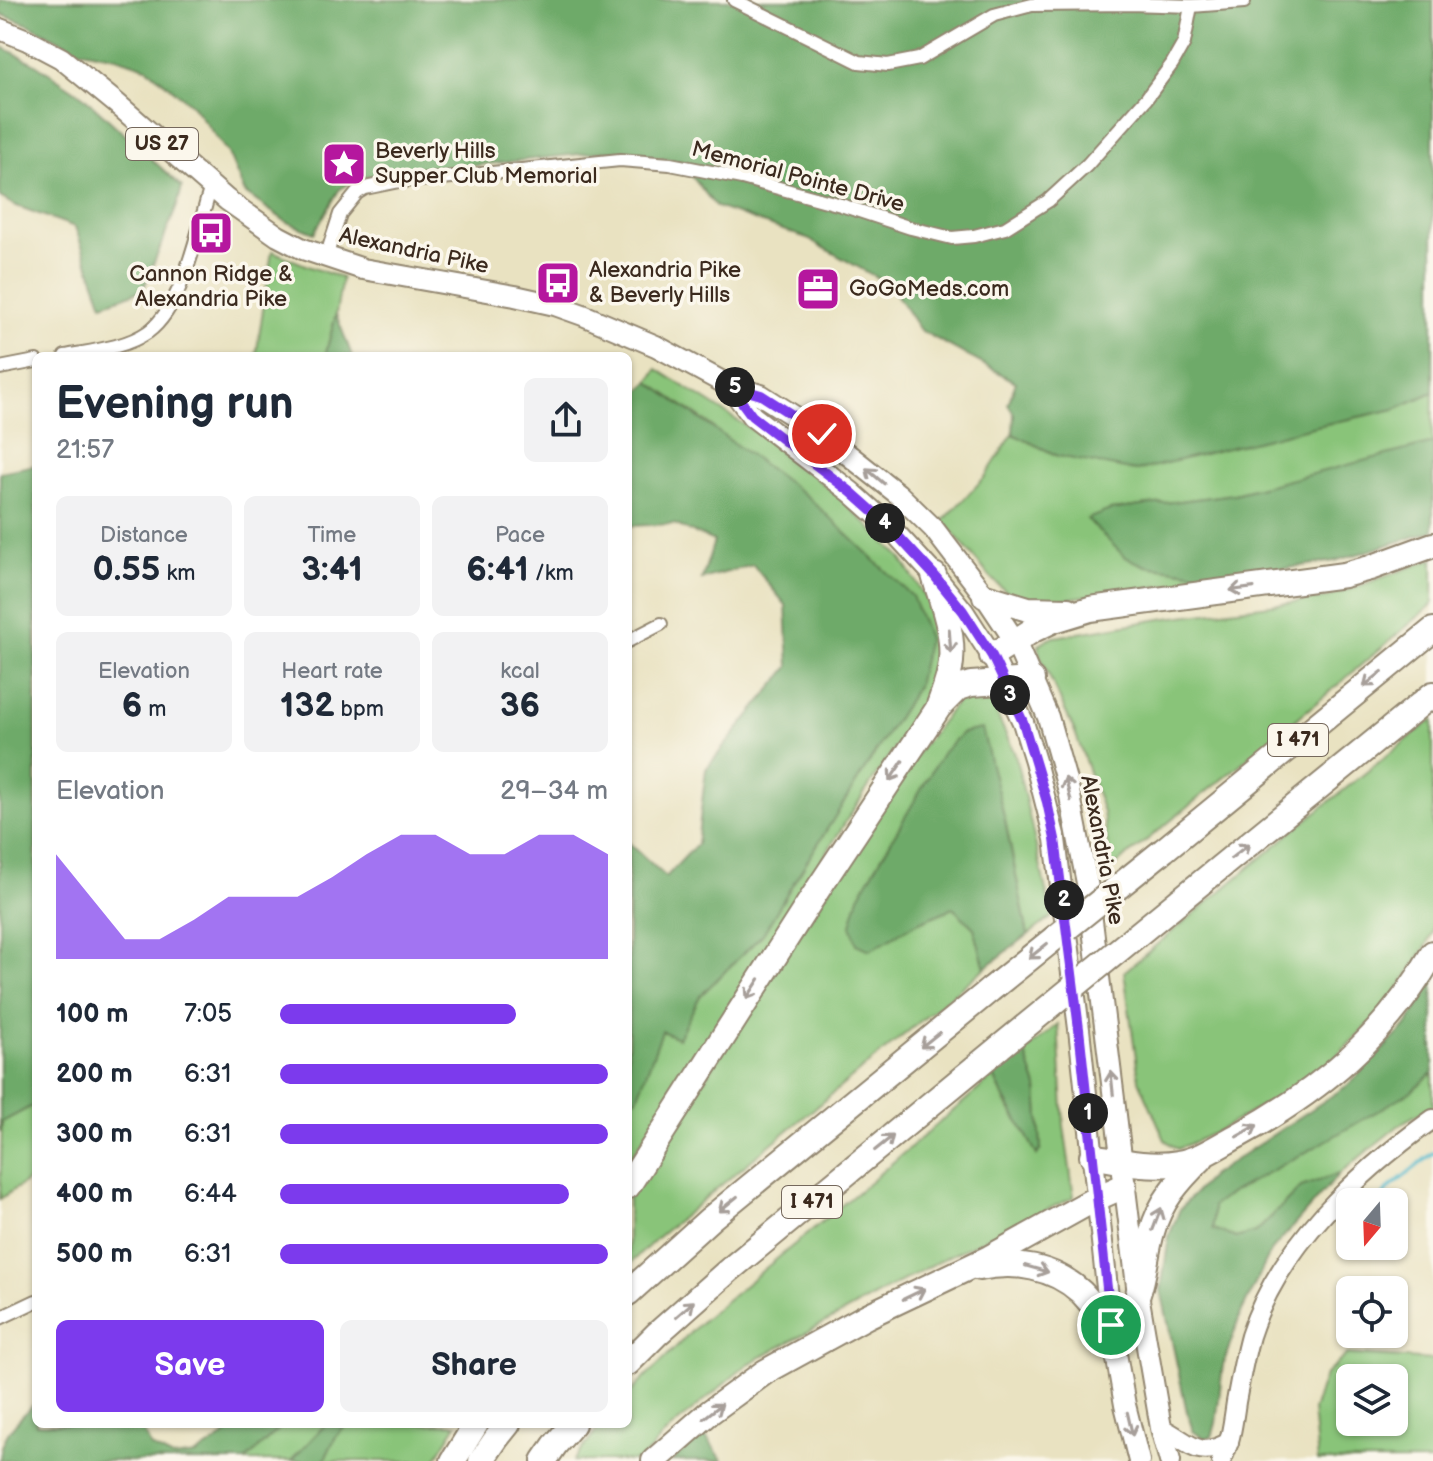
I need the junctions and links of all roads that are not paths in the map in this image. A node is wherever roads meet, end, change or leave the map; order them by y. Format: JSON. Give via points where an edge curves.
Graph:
{"nodes":[{"id":1,"x":734,"y":0,"type":"edge"},
{"id":2,"x":1244,"y":2,"type":"dead end"},
{"id":3,"x":1191,"y":6,"type":"junction"},
{"id":4,"x":0,"y":29,"type":"edge"},
{"id":5,"x":211,"y":186,"type":"junction"},
{"id":6,"x":326,"y":257,"type":"junction"},
{"id":7,"x":83,"y":352,"type":"edge"},
{"id":8,"x":32,"y":362,"type":"edge"},
{"id":9,"x":0,"y":368,"type":"edge"},
{"id":10,"x":730,"y":386,"type":"junction"},
{"id":11,"x":1433,"y":545,"type":"edge"},
{"id":12,"x":934,"y":575,"type":"junction"},
{"id":13,"x":985,"y":596,"type":"junction"},
{"id":14,"x":1090,"y":609,"type":"junction"},
{"id":15,"x":661,"y":624,"type":"dead end"},
{"id":16,"x":1433,"y":630,"type":"edge"},
{"id":17,"x":632,"y":639,"type":"edge"},
{"id":18,"x":1015,"y":641,"type":"junction"},
{"id":19,"x":992,"y":656,"type":"junction"},
{"id":20,"x":1032,"y":680,"type":"junction"},
{"id":21,"x":1003,"y":681,"type":"junction"},
{"id":22,"x":1433,"y":694,"type":"edge"},
{"id":23,"x":939,"y":707,"type":"junction"},
{"id":24,"x":1433,"y":953,"type":"edge"},
{"id":25,"x":1433,"y":1119,"type":"edge"},
{"id":26,"x":1209,"y":1151,"type":"junction"},
{"id":27,"x":1092,"y":1156,"type":"junction"},
{"id":28,"x":1121,"y":1161,"type":"junction"},
{"id":29,"x":632,"y":1180,"type":"edge"},
{"id":30,"x":1124,"y":1186,"type":"junction"},
{"id":31,"x":1097,"y":1198,"type":"junction"},
{"id":32,"x":961,"y":1271,"type":"junction"},
{"id":33,"x":632,"y":1289,"type":"edge"},
{"id":34,"x":1138,"y":1294,"type":"junction"},
{"id":35,"x":32,"y":1303,"type":"edge"},
{"id":36,"x":0,"y":1318,"type":"edge"},
{"id":37,"x":1111,"y":1325,"type":"junction"},
{"id":38,"x":632,"y":1359,"type":"edge"},
{"id":39,"x":474,"y":1428,"type":"edge"},
{"id":40,"x":505,"y":1428,"type":"edge"},
{"id":41,"x":570,"y":1428,"type":"edge"},
{"id":42,"x":1161,"y":1428,"type":"junction"},
{"id":43,"x":1229,"y":1442,"type":"junction"},
{"id":44,"x":453,"y":1461,"type":"edge"},
{"id":45,"x":481,"y":1461,"type":"edge"},
{"id":46,"x":544,"y":1461,"type":"edge"},
{"id":47,"x":654,"y":1461,"type":"edge"},
{"id":48,"x":1139,"y":1461,"type":"edge"},
{"id":49,"x":1170,"y":1461,"type":"edge"},
{"id":50,"x":1223,"y":1461,"type":"edge"}],
"edges":[{"from":1,"to":3,"type":"street","via":[[859,62],[888,65],[919,59],[994,15],[1032,5]]},
{"from":2,"to":3,"type":"street"},
{"from":3,"to":6,"type":"street","name":"Memorial Pointe Drive","via":[[1184,43],[1146,99],[1048,201],[1005,228],[952,238],[742,178],[620,160],[365,188],[340,214]]},
{"from":4,"to":5,"type":"main road","name":"Alexandria Pike","number":"US 27","via":[[61,58]]},
{"from":5,"to":6,"type":"main road","name":"Alexandria Pike","number":"US 27","via":[[278,236]]},
{"from":5,"to":7,"type":"street","via":[[197,239],[162,321],[124,343]]},
{"from":6,"to":10,"type":"main road","name":"Alexandria Pike","number":"US 27","via":[[363,269],[555,305],[656,346]]},
{"from":8,"to":9,"type":"street"},
{"from":10,"to":12,"type":"main road","name":"Alexandria Pike","number":"US 27","via":[[752,416],[851,492]]},
{"from":13,"to":10,"type":"main road","name":"Alexandria Pike","number":"US 27","one_way":true,"via":[[933,528],[874,475],[761,395]]},
{"from":11,"to":14,"type":"highway","one_way":true,"via":[[1344,575]]},
{"from":12,"to":19,"type":"main road","name":"Alexandria Pike","number":"US 27"},
{"from":12,"to":23,"type":"highway","one_way":true,"via":[[952,647]]},
{"from":13,"to":14,"type":"highway","via":[[1028,609]]},
{"from":13,"to":18,"type":"main road","name":"Alexandria Pike","number":"US 27"},
{"from":14,"to":18,"type":"highway","via":[[1054,620]]},
{"from":15,"to":17,"type":"street"},
{"from":16,"to":33,"type":"highway","number":"I 471","one_way":true,"bridge":true,"via":[[710,1219]]},
{"from":18,"to":19,"type":"highway"},
{"from":18,"to":20,"type":"main road","name":"Alexandria Pike","number":"US 27"},
{"from":19,"to":21,"type":"main road","name":"Alexandria Pike","number":"US 27"},
{"from":20,"to":21,"type":"highway"},
{"from":28,"to":20,"type":"main road","name":"Alexandria Pike","number":"US 27","one_way":true,"via":[[1084,865],[1069,791]]},
{"from":21,"to":23,"type":"highway","via":[[958,688]]},
{"from":21,"to":27,"type":"main road","name":"Alexandria Pike","number":"US 27","via":[[1023,722],[1055,839]]},
{"from":38,"to":22,"type":"highway","number":"I 471","one_way":true,"bridge":true,"via":[[728,1271]]},
{"from":23,"to":29,"type":"highway","one_way":true},
{"from":26,"to":24,"type":"highway","one_way":true,"via":[[1335,1073],[1392,1015]]},
{"from":25,"to":43,"type":"main road","via":[[1385,1155],[1289,1259],[1251,1336]]},
{"from":26,"to":28,"type":"highway","via":[[1182,1163]]},
{"from":34,"to":26,"type":"highway","one_way":true,"via":[[1163,1203]]},
{"from":27,"to":28,"type":"highway"},
{"from":27,"to":31,"type":"main road","name":"Alexandria Pike","number":"US 27"},
{"from":28,"to":30,"type":"main road","name":"Alexandria Pike","number":"US 27"},
{"from":30,"to":31,"type":"highway"},
{"from":30,"to":34,"type":"main road","name":"Alexandria Pike","number":"US 27"},
{"from":31,"to":32,"type":"highway"},
{"from":31,"to":37,"type":"main road","name":"Alexandria Pike","number":"US 27"},
{"from":32,"to":37,"type":"highway","one_way":true,"via":[[999,1264],[1029,1266],[1057,1276]]},
{"from":47,"to":32,"type":"highway","one_way":true,"via":[[765,1372]]},
{"from":34,"to":42,"type":"main road","name":"Alexandria Pike","number":"US 27"},
{"from":35,"to":36,"type":"street"},
{"from":37,"to":48,"type":"main road","name":"Alexandria Pike","number":"US 27","one_way":true},
{"from":39,"to":44,"type":"highway"},
{"from":40,"to":45,"type":"highway"},
{"from":41,"to":46,"type":"highway"},
{"from":42,"to":43,"type":"main road","via":[[1205,1451]]},
{"from":42,"to":49,"type":"main road","name":"Alexandria Pike","number":"US 27"},
{"from":43,"to":50,"type":"main road"}]}
